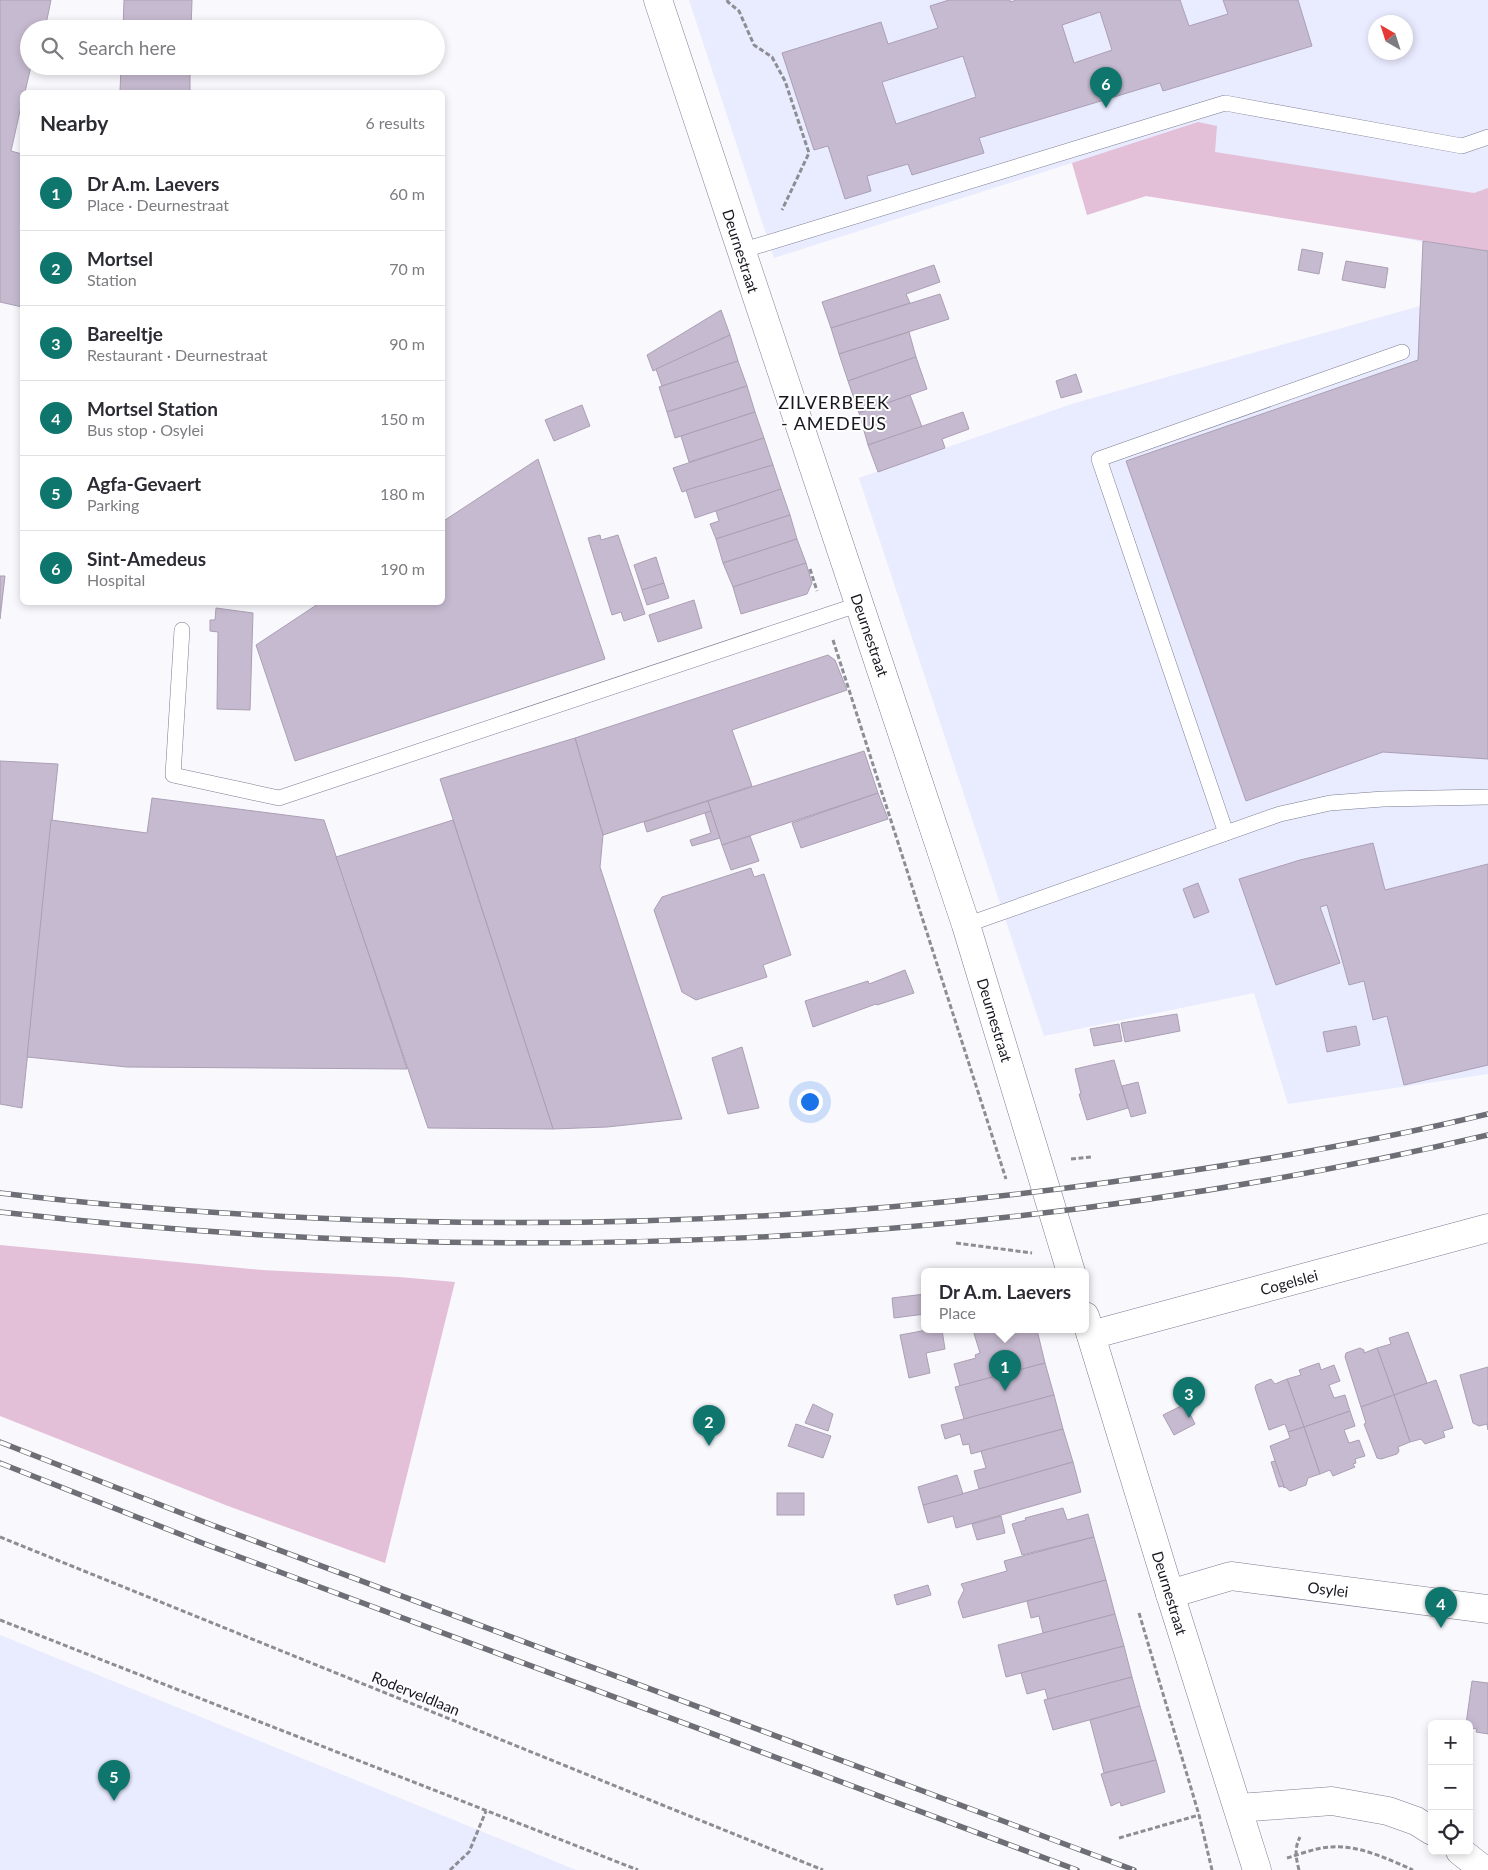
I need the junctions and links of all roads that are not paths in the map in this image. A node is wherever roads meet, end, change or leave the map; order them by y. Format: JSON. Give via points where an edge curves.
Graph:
{"nodes":[{"id":1,"x":658,"y":0,"type":"edge"},
{"id":2,"x":1488,"y":137,"type":"edge"},
{"id":3,"x":741,"y":251,"type":"junction"},
{"id":4,"x":1402,"y":352,"type":"dead end"},
{"id":5,"x":860,"y":604,"type":"junction"},
{"id":6,"x":182,"y":630,"type":"dead end"},
{"id":7,"x":1488,"y":797,"type":"edge"},
{"id":8,"x":1226,"y":833,"type":"junction"},
{"id":9,"x":966,"y":925,"type":"junction"},
{"id":10,"x":1488,"y":1228,"type":"edge"},
{"id":11,"x":1070,"y":1268,"type":"edge"},
{"id":12,"x":1089,"y":1326,"type":"edge"},
{"id":13,"x":1089,"y":1329,"type":"edge"},
{"id":14,"x":1170,"y":1594,"type":"junction"},
{"id":15,"x":1488,"y":1609,"type":"edge"},
{"id":16,"x":1238,"y":1808,"type":"junction"},
{"id":17,"x":1428,"y":1828,"type":"edge"},
{"id":18,"x":1465,"y":1855,"type":"edge"},
{"id":19,"x":1257,"y":1868,"type":"edge"},
{"id":20,"x":1484,"y":1870,"type":"edge"}],
"edges":[{"from":1,"to":3,"type":"street","name":"Deurnestraat"},
{"from":2,"to":3,"type":"lane","via":[[1462,146],[1225,103]]},
{"from":3,"to":5,"type":"street","name":"Deurnestraat"},
{"from":4,"to":8,"type":"lane","via":[[1099,459]]},
{"from":5,"to":6,"type":"lane","via":[[279,798],[173,775]]},
{"from":5,"to":9,"type":"street","name":"Deurnestraat"},
{"from":7,"to":8,"type":"lane","via":[[1330,803],[1280,814]]},
{"from":8,"to":9,"type":"lane"},
{"from":9,"to":11,"type":"street","name":"Deurnestraat"},
{"from":10,"to":12,"type":"street","name":"Cogelslei"},
{"from":13,"to":14,"type":"street","name":"Deurnestraat"},
{"from":14,"to":15,"type":"street","name":"Osylei","via":[[1231,1576]]},
{"from":14,"to":16,"type":"street","name":"Deurnestraat"},
{"from":16,"to":17,"type":"street","via":[[1332,1801],[1388,1811]]},
{"from":16,"to":19,"type":"street","name":"Deurnestraat"},
{"from":18,"to":20,"type":"street"}]}
